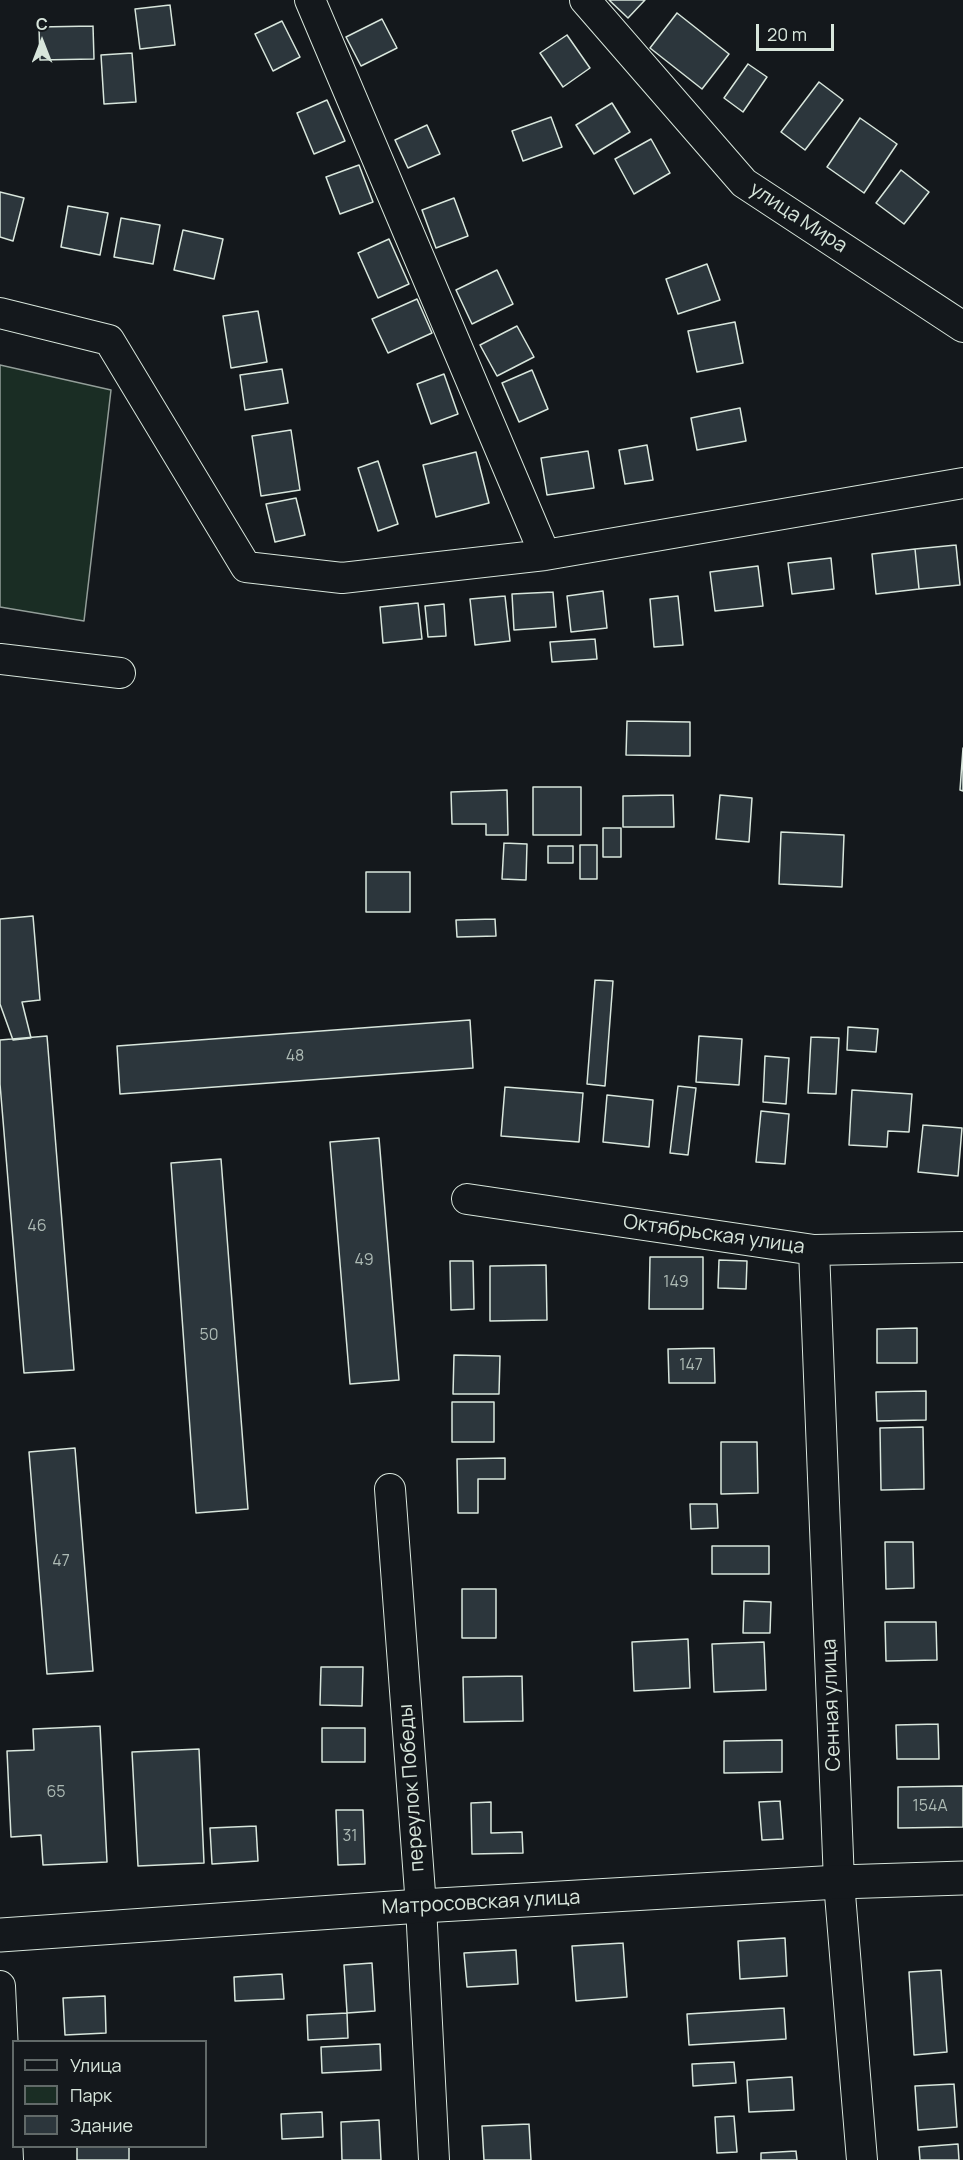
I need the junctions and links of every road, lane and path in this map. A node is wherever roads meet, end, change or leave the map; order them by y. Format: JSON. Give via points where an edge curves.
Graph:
{"nodes":[{"id":1,"x":310,"y":0,"type":"edge"},
{"id":2,"x":585,"y":0,"type":"edge"},
{"id":3,"x":0,"y":314,"type":"edge"},
{"id":4,"x":963,"y":327,"type":"edge"},
{"id":5,"x":963,"y":483,"type":"edge"},
{"id":6,"x":546,"y":555,"type":"junction"},
{"id":7,"x":0,"y":659,"type":"edge"},
{"id":8,"x":120,"y":673,"type":"dead end"},
{"id":9,"x":467,"y":1199,"type":"dead end"},
{"id":10,"x":963,"y":1247,"type":"edge"},
{"id":11,"x":814,"y":1250,"type":"junction"},
{"id":12,"x":390,"y":1489,"type":"dead end"},
{"id":13,"x":963,"y":1878,"type":"edge"},
{"id":14,"x":839,"y":1882,"type":"junction"},
{"id":15,"x":421,"y":1906,"type":"junction"},
{"id":16,"x":0,"y":1935,"type":"edge"},
{"id":17,"x":0,"y":1986,"type":"edge"},
{"id":18,"x":8,"y":2160,"type":"edge"},
{"id":19,"x":435,"y":2160,"type":"edge"},
{"id":20,"x":862,"y":2160,"type":"edge"}],
"edges":[{"from":1,"to":6,"type":"street"},
{"from":2,"to":4,"type":"street","name":"улица Мира","via":[[744,183]]},
{"from":3,"to":6,"type":"street","via":[[109,340],[246,567],[342,578]]},
{"from":5,"to":6,"type":"street"},
{"from":7,"to":8,"type":"street"},
{"from":9,"to":11,"type":"street","name":"Октябрьская улица"},
{"from":10,"to":11,"type":"street","name":"Октябрьская улица"},
{"from":11,"to":14,"type":"street","name":"Сенная улица"},
{"from":12,"to":15,"type":"street","name":"переулок Победы"},
{"from":13,"to":14,"type":"highway","name":"Матросовская улица"},
{"from":14,"to":15,"type":"highway","name":"Матросовская улица"},
{"from":14,"to":20,"type":"street","name":"Сенная улица"},
{"from":15,"to":16,"type":"highway","name":"Матросовская улица"},
{"from":15,"to":19,"type":"street","name":"переулок Победы"},
{"from":17,"to":18,"type":"street"}]}
